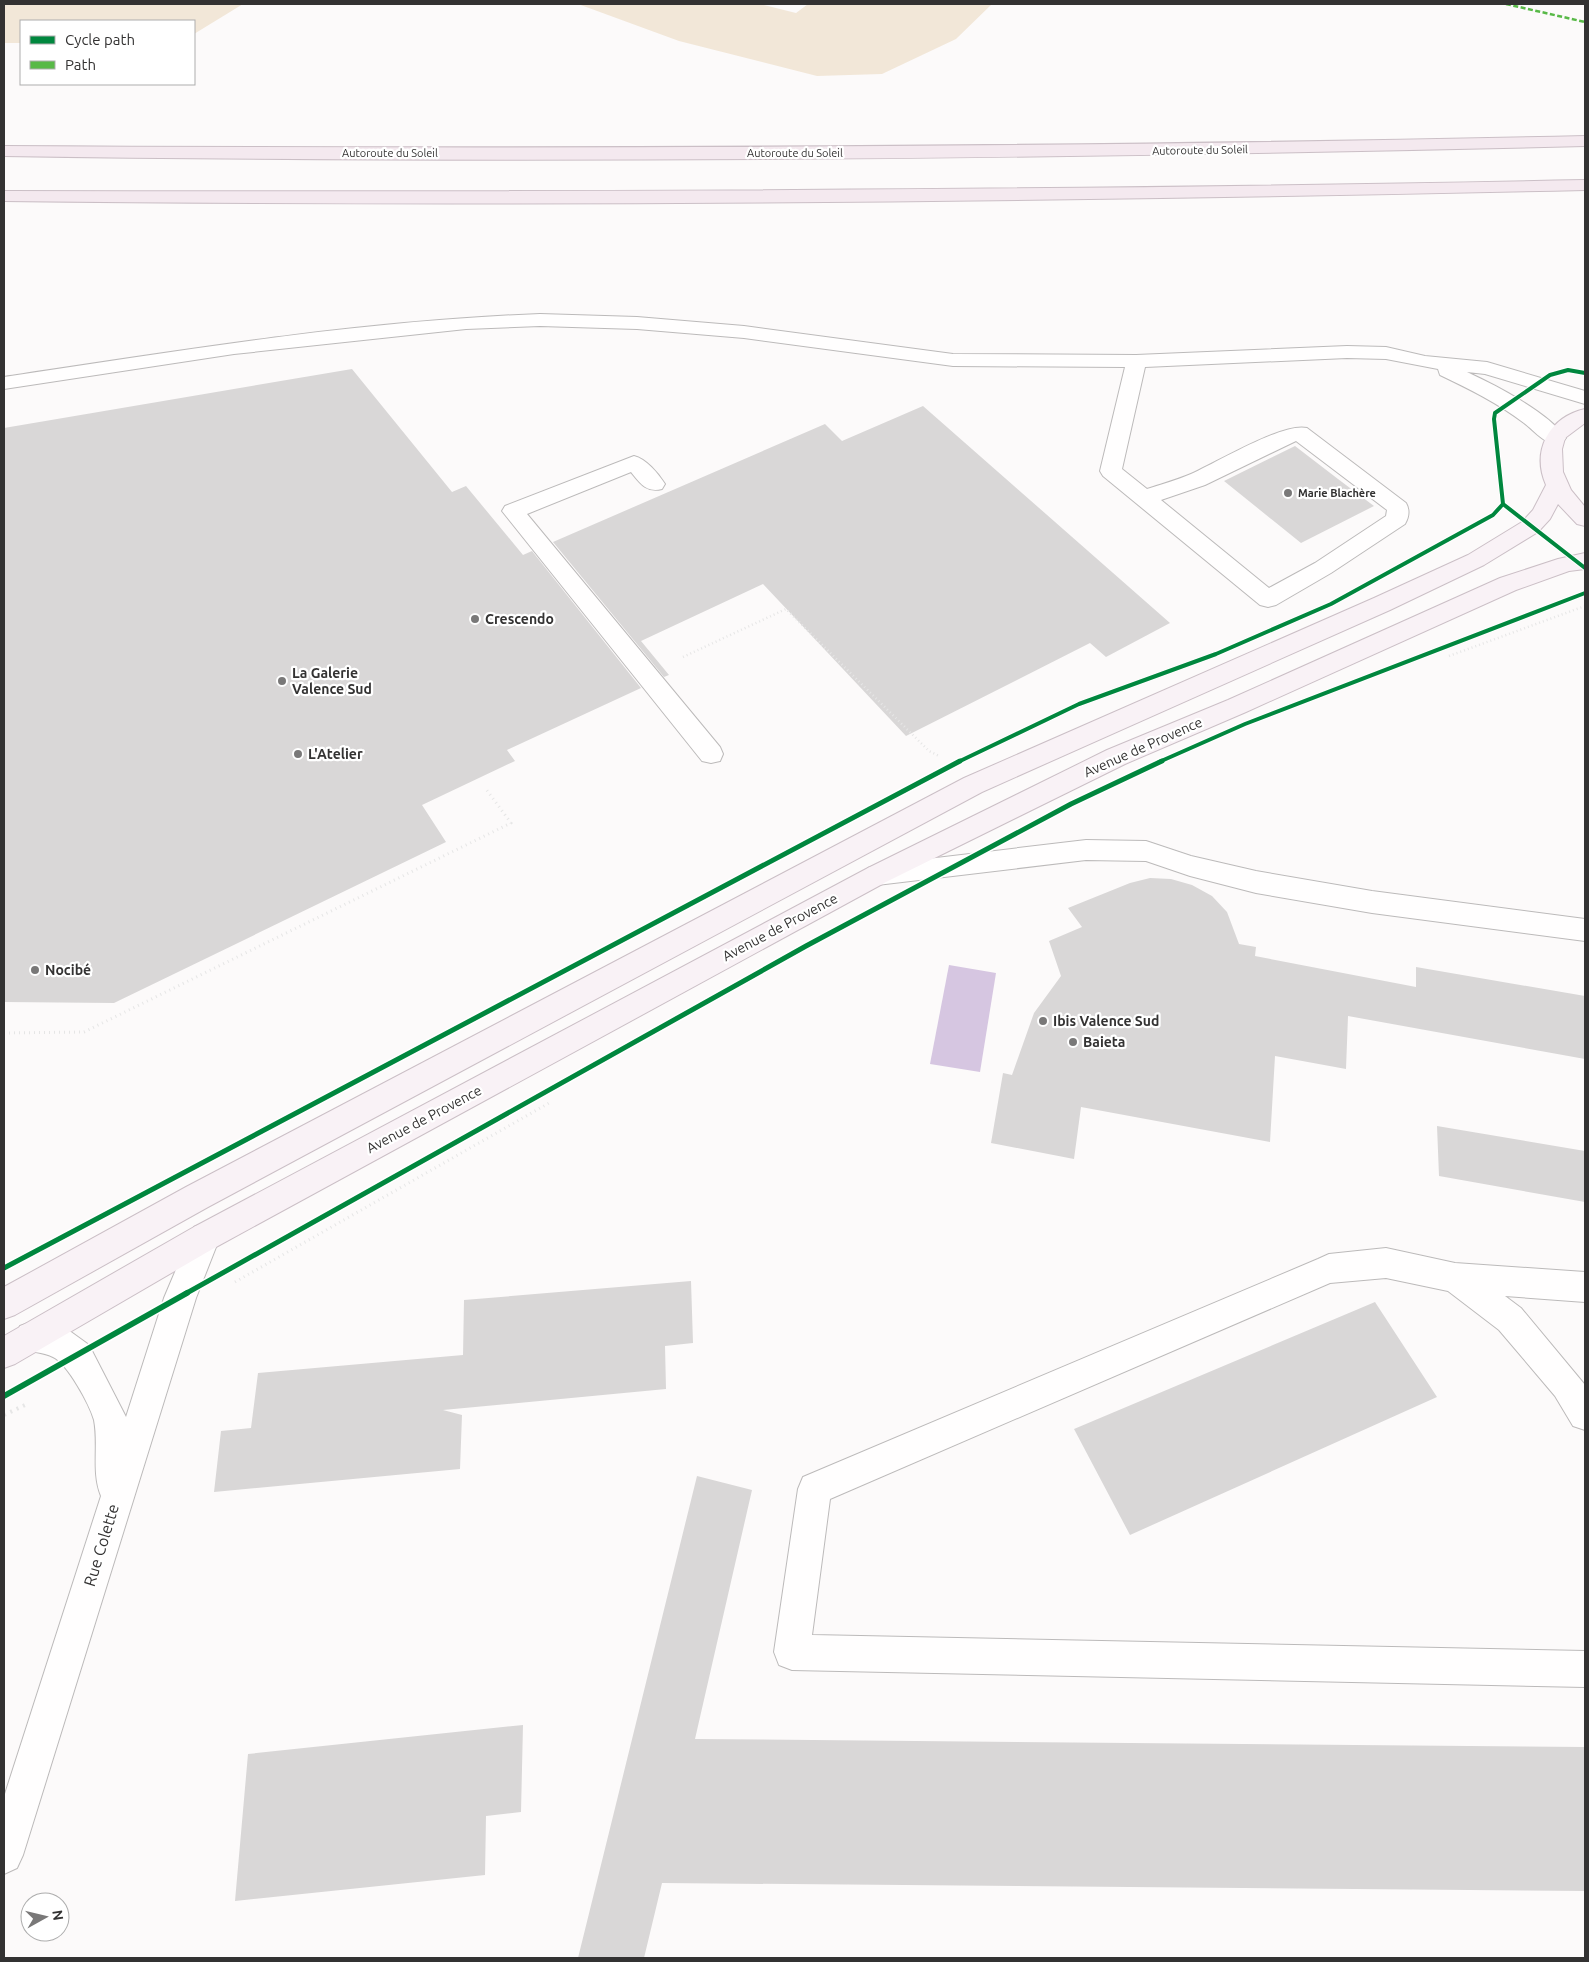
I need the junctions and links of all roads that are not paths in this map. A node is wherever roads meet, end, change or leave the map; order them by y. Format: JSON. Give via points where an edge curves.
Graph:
{"nodes":[{"id":1,"x":1585,"y":141,"type":"edge"},
{"id":2,"x":4,"y":150,"type":"edge"},
{"id":3,"x":1585,"y":185,"type":"edge"},
{"id":4,"x":4,"y":196,"type":"edge"},
{"id":5,"x":1136,"y":361,"type":"junction"},
{"id":6,"x":1425,"y":362,"type":"junction"},
{"id":7,"x":4,"y":383,"type":"edge"},
{"id":8,"x":1585,"y":398,"type":"edge"},
{"id":9,"x":1585,"y":414,"type":"edge"},
{"id":10,"x":1555,"y":438,"type":"junction"},
{"id":11,"x":654,"y":484,"type":"dead end"},
{"id":12,"x":1556,"y":486,"type":"junction"},
{"id":13,"x":1144,"y":498,"type":"junction"},
{"id":14,"x":1585,"y":519,"type":"edge"},
{"id":15,"x":1585,"y":561,"type":"edge"},
{"id":16,"x":711,"y":754,"type":"dead end"},
{"id":17,"x":878,"y":875,"type":"junction"},
{"id":18,"x":1585,"y":930,"type":"edge"},
{"id":19,"x":205,"y":1237,"type":"junction"},
{"id":20,"x":1455,"y":1278,"type":"junction"},
{"id":21,"x":1585,"y":1287,"type":"edge"},
{"id":22,"x":4,"y":1304,"type":"edge"},
{"id":23,"x":31,"y":1337,"type":"junction"},
{"id":24,"x":4,"y":1353,"type":"edge"},
{"id":25,"x":1585,"y":1414,"type":"edge"},
{"id":26,"x":114,"y":1503,"type":"junction"},
{"id":27,"x":1585,"y":1669,"type":"edge"},
{"id":28,"x":4,"y":1855,"type":"edge"}],
"edges":[{"from":1,"to":2,"type":"highway","name":"Autoroute du Soleil","via":[[1279,149],[861,153],[378,154]]},
{"from":3,"to":4,"type":"highway","via":[[867,197]]},
{"from":5,"to":6,"type":"street","via":[[1347,352],[1386,353]]},
{"from":5,"to":7,"type":"street","via":[[953,360],[744,332],[637,323],[540,320],[466,323],[234,348]]},
{"from":5,"to":13,"type":"street","via":[[1111,471]]},
{"from":6,"to":8,"type":"street","via":[[1488,368]]},
{"from":6,"to":10,"type":"street","via":[[1472,382],[1537,421]]},
{"from":9,"to":10,"type":"main road","via":[[1568,424]]},
{"from":10,"to":12,"type":"main road","via":[[1549,461]]},
{"from":11,"to":16,"type":"street","via":[[634,463],[513,511]]},
{"from":12,"to":14,"type":"main road"},
{"from":12,"to":22,"type":"main road","via":[[1542,514],[1530,527],[1476,560],[973,785],[197,1197]]},
{"from":13,"to":13,"type":"street","via":[[1268,599],[1323,568],[1397,519],[1398,508],[1300,433],[1197,480]]},
{"from":15,"to":17,"type":"main road","name":"Avenue de Provence","via":[[1566,564],[1508,584],[1116,757]]},
{"from":17,"to":18,"type":"street","via":[[1086,850],[1146,851],[1190,866],[1256,882],[1372,902]]},
{"from":17,"to":19,"type":"main road","name":"Avenue de Provence"},
{"from":19,"to":23,"type":"main road","name":"Avenue de Provence"},
{"from":19,"to":26,"type":"street","name":"Rue Colette","via":[[180,1298]]},
{"from":20,"to":21,"type":"street"},
{"from":20,"to":25,"type":"street","via":[[1510,1319],[1566,1385]]},
{"from":20,"to":27,"type":"street","via":[[1386,1262],[1329,1269],[815,1489],[792,1652]]},
{"from":23,"to":24,"type":"main road","name":"Avenue de Provence"},
{"from":23,"to":26,"type":"street","via":[[60,1344],[78,1356],[87,1372],[110,1418]]},
{"from":26,"to":28,"type":"street","name":"Rue Colette"}]}
